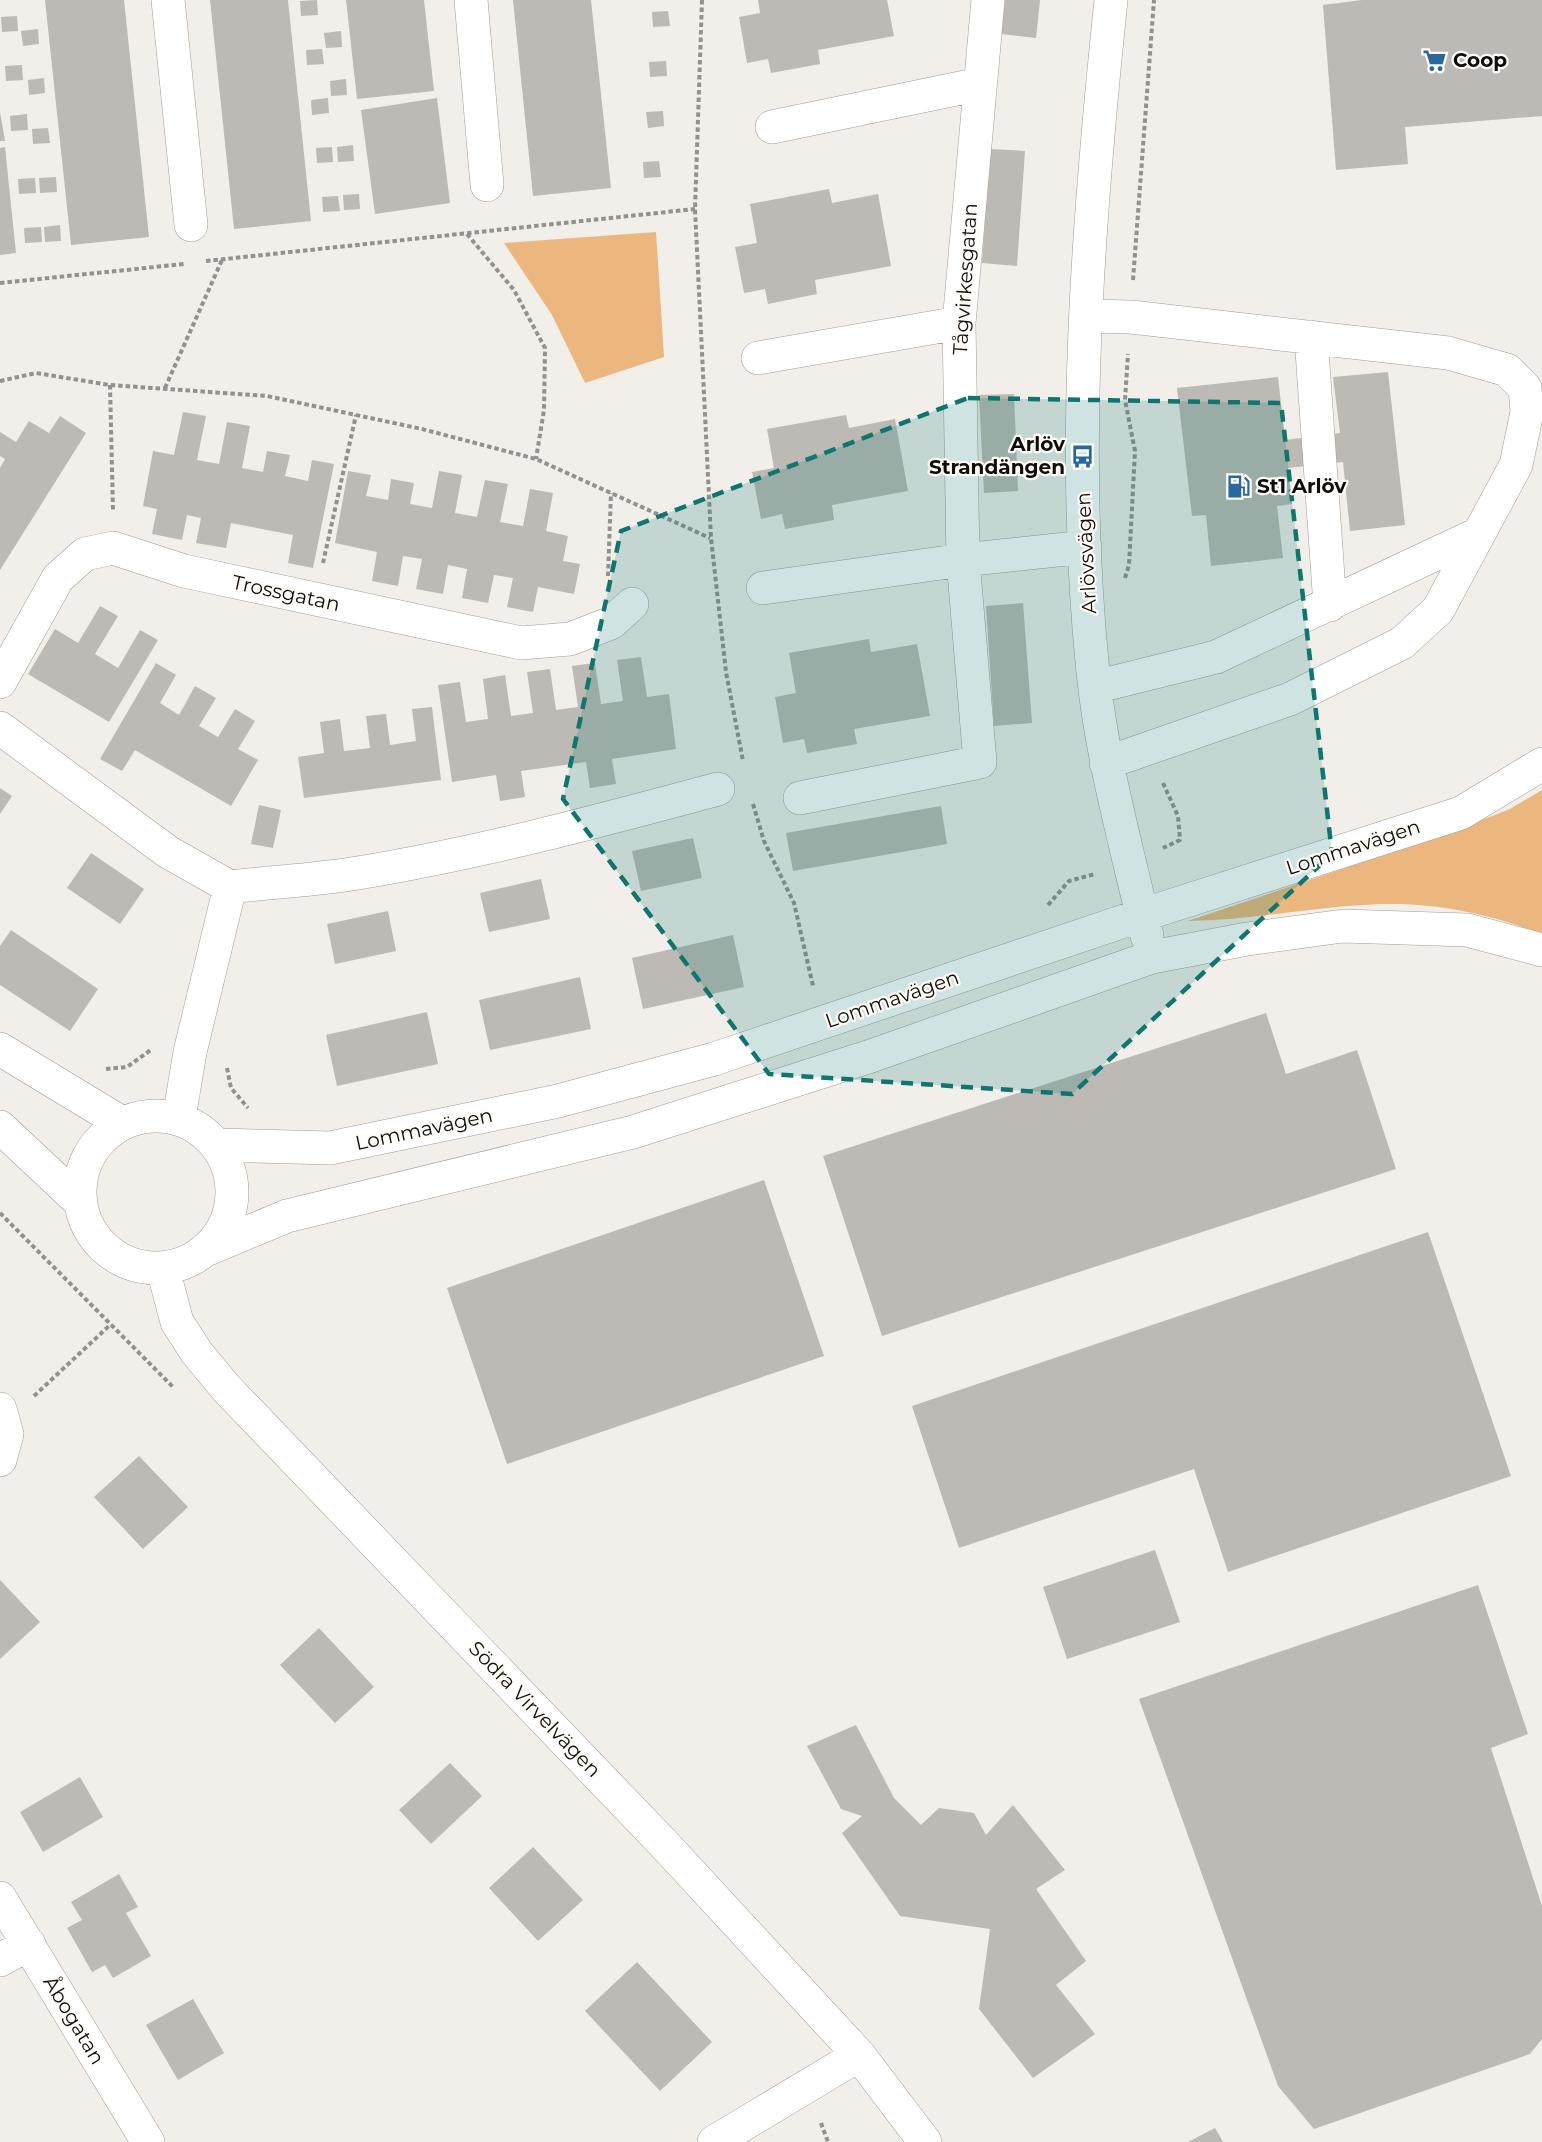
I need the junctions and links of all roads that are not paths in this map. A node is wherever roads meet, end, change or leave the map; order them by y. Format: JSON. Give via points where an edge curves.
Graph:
{"nodes":[{"id":1,"x":168,"y":0,"type":"edge"},
{"id":2,"x":471,"y":0,"type":"edge"},
{"id":3,"x":988,"y":0,"type":"edge"},
{"id":4,"x":1111,"y":0,"type":"edge"},
{"id":5,"x":980,"y":84,"type":"junction"},
{"id":6,"x":772,"y":127,"type":"dead end"},
{"id":7,"x":487,"y":185,"type":"dead end"},
{"id":8,"x":190,"y":225,"type":"dead end"},
{"id":9,"x":1088,"y":316,"type":"junction"},
{"id":10,"x":959,"y":323,"type":"junction"},
{"id":11,"x":1311,"y":337,"type":"junction"},
{"id":12,"x":758,"y":358,"type":"dead end"},
{"id":13,"x":1478,"y":534,"type":"junction"},
{"id":14,"x":1085,"y":547,"type":"junction"},
{"id":15,"x":963,"y":560,"type":"junction"},
{"id":16,"x":763,"y":588,"type":"dead end"},
{"id":17,"x":1330,"y":605,"type":"junction"},
{"id":18,"x":621,"y":614,"type":"road end"},
{"id":19,"x":0,"y":682,"type":"edge"},
{"id":20,"x":1095,"y":687,"type":"junction"},
{"id":21,"x":0,"y":728,"type":"edge"},
{"id":22,"x":1106,"y":763,"type":"junction"},
{"id":23,"x":1542,"y":764,"type":"edge"},
{"id":24,"x":718,"y":789,"type":"dead end"},
{"id":25,"x":800,"y":798,"type":"dead end"},
{"id":26,"x":230,"y":887,"type":"junction"},
{"id":27,"x":1142,"y":915,"type":"junction"},
{"id":28,"x":1542,"y":950,"type":"edge"},
{"id":29,"x":1152,"y":957,"type":"junction"},
{"id":30,"x":0,"y":1049,"type":"edge"},
{"id":31,"x":179,"y":1118,"type":"junction"},
{"id":32,"x":122,"y":1123,"type":"junction"},
{"id":33,"x":0,"y":1126,"type":"edge"},
{"id":34,"x":218,"y":1145,"type":"junction"},
{"id":35,"x":80,"y":1201,"type":"junction"},
{"id":36,"x":208,"y":1249,"type":"junction"},
{"id":37,"x":163,"y":1269,"type":"junction"},
{"id":38,"x":2,"y":1416,"type":"edge"},
{"id":39,"x":0,"y":1460,"type":"edge"},
{"id":40,"x":0,"y":1898,"type":"edge"},
{"id":41,"x":29,"y":1944,"type":"junction"},
{"id":42,"x":0,"y":1960,"type":"edge"},
{"id":43,"x":859,"y":2055,"type":"junction"},
{"id":44,"x":148,"y":2142,"type":"edge"},
{"id":45,"x":714,"y":2142,"type":"edge"},
{"id":46,"x":925,"y":2142,"type":"edge"}],
"edges":[{"from":1,"to":8,"type":"street"},
{"from":2,"to":7,"type":"street"},
{"from":3,"to":5,"type":"street","name":"Tågvirkesgatan"},
{"from":4,"to":9,"type":"street","name":"Arlövsvägen"},
{"from":5,"to":6,"type":"street"},
{"from":5,"to":10,"type":"street","name":"Tågvirkesgatan"},
{"from":9,"to":11,"type":"street","via":[[1131,317]]},
{"from":9,"to":14,"type":"street","name":"Arlövsvägen","via":[[1082,476]]},
{"from":10,"to":12,"type":"street"},
{"from":10,"to":15,"type":"street","name":"Tågvirkesgatan"},
{"from":11,"to":13,"type":"street","via":[[1448,353],[1507,370],[1525,388],[1527,412],[1516,465]]},
{"from":11,"to":17,"type":"street"},
{"from":13,"to":17,"type":"street"},
{"from":13,"to":22,"type":"street","via":[[1438,610],[1402,643],[1290,699]]},
{"from":14,"to":15,"type":"street"},
{"from":14,"to":20,"type":"street","name":"Arlövsvägen"},
{"from":15,"to":16,"type":"street"},
{"from":15,"to":25,"type":"street","name":"Tågvirkesgatan","via":[[980,762]]},
{"from":17,"to":20,"type":"street","via":[[1216,657]]},
{"from":18,"to":19,"type":"street","name":"Trossgatan","via":[[570,639],[520,643],[184,571],[114,548],[85,554],[58,578]]},
{"from":20,"to":22,"type":"street","name":"Arlövsvägen"},
{"from":21,"to":26,"type":"street","via":[[168,852]]},
{"from":22,"to":27,"type":"street","name":"Arlövsvägen"},
{"from":23,"to":27,"type":"street","name":"Lommavägen","via":[[1461,813]]},
{"from":24,"to":26,"type":"street","via":[[540,837],[457,854],[356,873]]},
{"from":26,"to":31,"type":"street","via":[[190,1052]]},
{"from":27,"to":29,"type":"street","name":"Arlövsvägen"},
{"from":27,"to":34,"type":"street","name":"Lommavägen","via":[[714,1059],[558,1101],[330,1148]]},
{"from":28,"to":29,"type":"street","via":[[1467,930],[1343,926]]},
{"from":29,"to":36,"type":"street","via":[[871,1056],[633,1132],[287,1216]]},
{"from":30,"to":32,"type":"street"},
{"from":31,"to":32,"type":"street","via":[[150,1115]]},
{"from":31,"to":34,"type":"street","via":[[201,1129]]},
{"from":32,"to":35,"type":"street","via":[[88,1155],[80,1178]]},
{"from":33,"to":35,"type":"street"},
{"from":34,"to":36,"type":"street","via":[[230,1171],[233,1199],[225,1226]]},
{"from":35,"to":37,"type":"street","via":[[89,1229],[108,1252],[134,1266]]},
{"from":36,"to":37,"type":"street","via":[[187,1262]]},
{"from":37,"to":43,"type":"street","name":"Södra Virvelvägen","via":[[177,1322],[196,1353],[226,1388],[664,1844]]},
{"from":38,"to":39,"type":"street","via":[[7,1434]]},
{"from":40,"to":41,"type":"street","name":"Åbogatan"},
{"from":41,"to":42,"type":"street"},
{"from":41,"to":44,"type":"street","name":"Åbogatan"},
{"from":43,"to":45,"type":"street"},
{"from":43,"to":46,"type":"street","name":"Södra Virvelvägen"}]}
